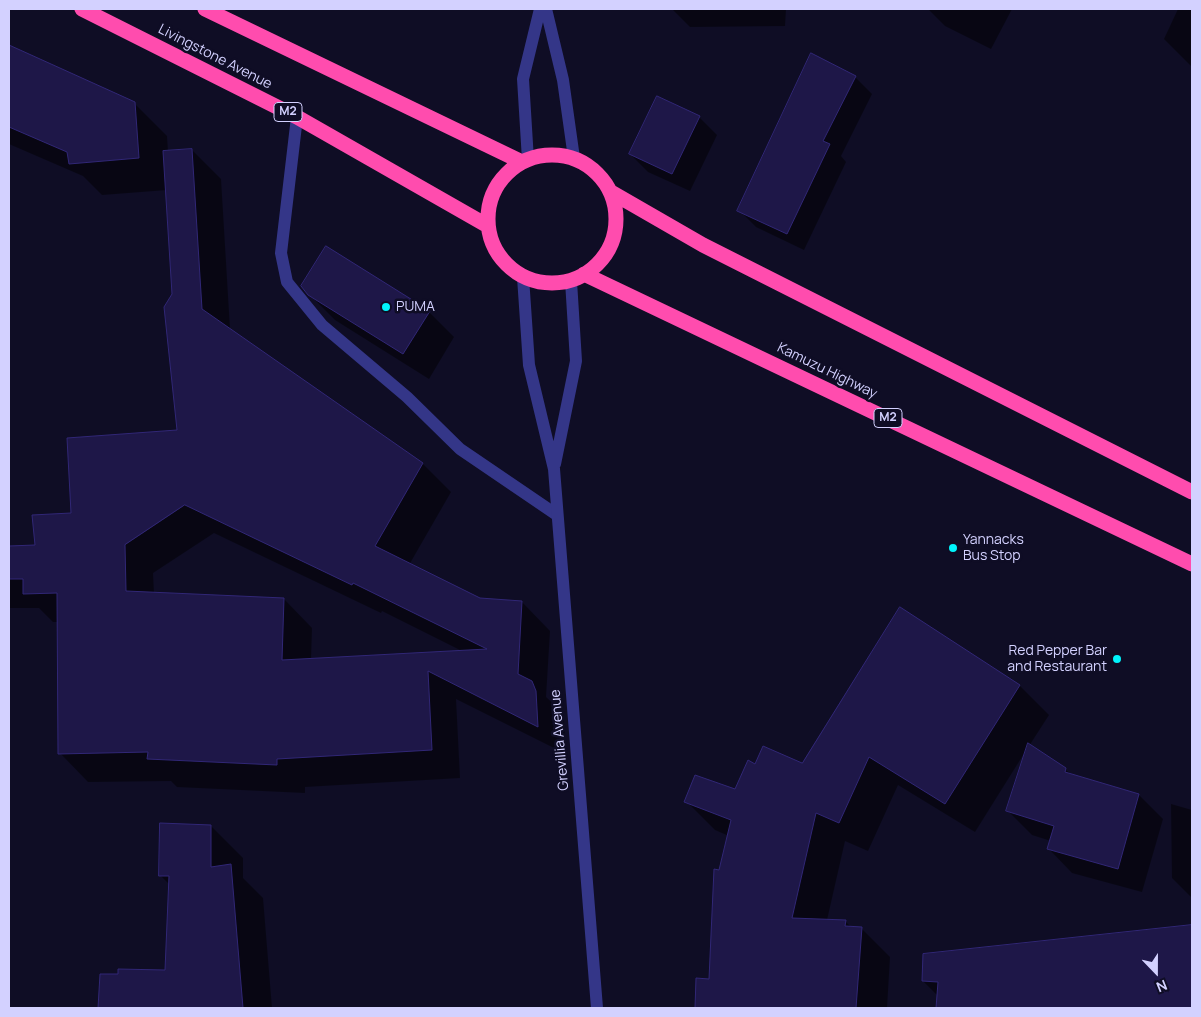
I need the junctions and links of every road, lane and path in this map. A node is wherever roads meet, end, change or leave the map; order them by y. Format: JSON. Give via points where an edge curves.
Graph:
{"nodes":[{"id":1,"x":82,"y":9,"type":"edge"},
{"id":2,"x":205,"y":9,"type":"edge"},
{"id":3,"x":540,"y":9,"type":"edge"},
{"id":4,"x":546,"y":9,"type":"edge"},
{"id":5,"x":297,"y":117,"type":"junction"},
{"id":6,"x":574,"y":158,"type":"junction"},
{"id":7,"x":525,"y":161,"type":"junction"},
{"id":8,"x":611,"y":192,"type":"junction"},
{"id":9,"x":488,"y":226,"type":"junction"},
{"id":10,"x":523,"y":277,"type":"junction"},
{"id":11,"x":577,"y":277,"type":"junction"},
{"id":12,"x":554,"y":469,"type":"junction"},
{"id":13,"x":1192,"y":492,"type":"edge"},
{"id":14,"x":557,"y":515,"type":"junction"},
{"id":15,"x":1192,"y":564,"type":"edge"},
{"id":16,"x":597,"y":1008,"type":"edge"}],
"edges":[{"from":1,"to":5,"type":"highway","name":"Livingstone Avenue","number":"M2"},
{"from":2,"to":7,"type":"highway"},
{"from":3,"to":7,"type":"street","via":[[523,79]]},
{"from":4,"to":6,"type":"street","via":[[563,80]]},
{"from":5,"to":9,"type":"highway","name":"Livingstone Avenue","number":"M2"},
{"from":5,"to":14,"type":"street","via":[[281,253],[287,282],[322,325],[407,397],[460,449]]},
{"from":6,"to":7,"type":"highway","via":[[539,156]]},
{"from":6,"to":8,"type":"highway","via":[[596,172]]},
{"from":7,"to":9,"type":"highway","via":[[499,183],[490,203]]},
{"from":8,"to":11,"type":"highway","via":[[617,212],[616,233],[608,252],[595,268]]},
{"from":8,"to":13,"type":"highway","via":[[703,245]]},
{"from":9,"to":10,"type":"highway","via":[[506,264]]},
{"from":10,"to":11,"type":"highway","via":[[547,284]]},
{"from":10,"to":12,"type":"street","name":"Grevillia Avenue","via":[[529,365]]},
{"from":11,"to":12,"type":"street","name":"Grevillia Avenue","via":[[576,361]]},
{"from":11,"to":15,"type":"highway","name":"Kamuzu Highway","number":"M2"},
{"from":12,"to":14,"type":"street","name":"Grevillia Avenue"},
{"from":14,"to":16,"type":"street","name":"Grevillia Avenue"}]}
